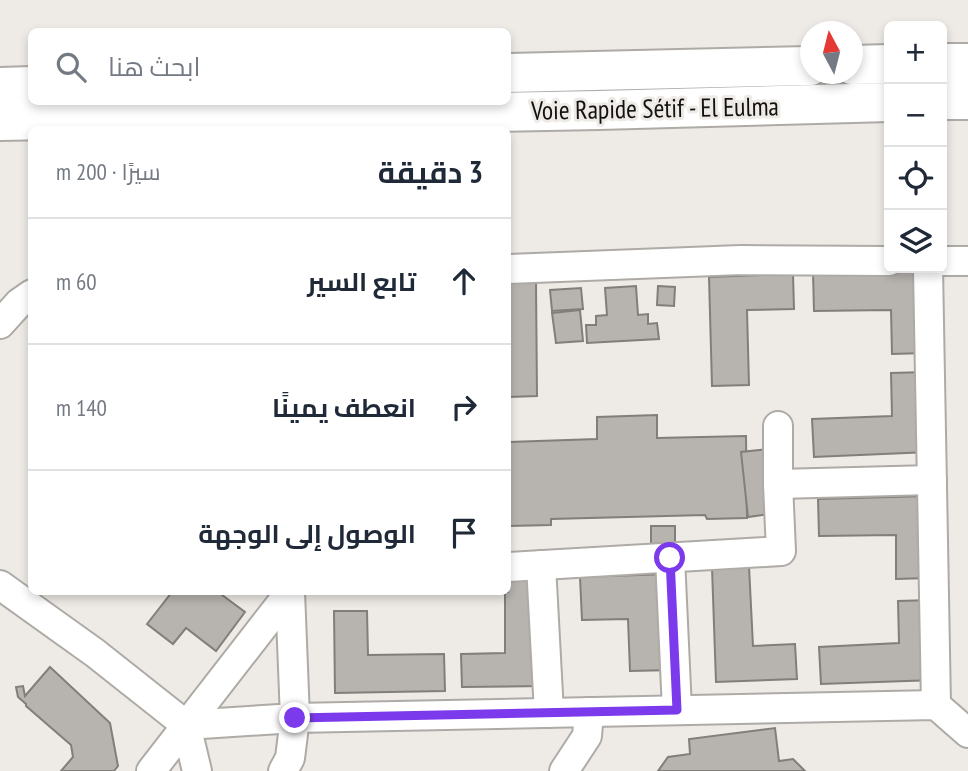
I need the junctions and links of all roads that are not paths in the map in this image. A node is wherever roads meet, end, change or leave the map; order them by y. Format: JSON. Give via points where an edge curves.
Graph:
{"nodes":[{"id":1,"x":947,"y":63,"type":"edge"},
{"id":2,"x":968,"y":63,"type":"edge"},
{"id":3,"x":884,"y":64,"type":"edge"},
{"id":4,"x":863,"y":65,"type":"edge"},
{"id":5,"x":800,"y":66,"type":"edge"},
{"id":6,"x":511,"y":72,"type":"edge"},
{"id":7,"x":28,"y":86,"type":"edge"},
{"id":8,"x":0,"y":87,"type":"edge"},
{"id":9,"x":947,"y":100,"type":"edge"},
{"id":10,"x":968,"y":100,"type":"edge"},
{"id":11,"x":884,"y":102,"type":"edge"},
{"id":12,"x":0,"y":121,"type":"edge"},
{"id":13,"x":884,"y":261,"type":"edge"},
{"id":14,"x":947,"y":261,"type":"edge"},
{"id":15,"x":968,"y":261,"type":"edge"},
{"id":16,"x":511,"y":269,"type":"edge"},
{"id":17,"x":928,"y":273,"type":"edge"},
{"id":18,"x":28,"y":297,"type":"edge"},
{"id":19,"x":0,"y":324,"type":"edge"},
{"id":20,"x":778,"y":426,"type":"dead end"},
{"id":21,"x":932,"y":480,"type":"junction"},
{"id":22,"x":778,"y":484,"type":"junction"},
{"id":23,"x":670,"y":558,"type":"junction"},
{"id":24,"x":541,"y":565,"type":"junction"},
{"id":25,"x":511,"y":567,"type":"edge"},
{"id":26,"x":0,"y":585,"type":"edge"},
{"id":27,"x":288,"y":595,"type":"edge"},
{"id":28,"x":290,"y":595,"type":"edge"},
{"id":29,"x":936,"y":705,"type":"junction"},
{"id":30,"x":677,"y":710,"type":"junction"},
{"id":31,"x":589,"y":712,"type":"junction"},
{"id":32,"x":549,"y":713,"type":"junction"},
{"id":33,"x":295,"y":718,"type":"junction"},
{"id":34,"x":186,"y":725,"type":"junction"},
{"id":35,"x":968,"y":733,"type":"edge"},
{"id":36,"x":151,"y":771,"type":"edge"},
{"id":37,"x":197,"y":771,"type":"edge"},
{"id":38,"x":283,"y":771,"type":"edge"},
{"id":39,"x":564,"y":771,"type":"edge"}],
"edges":[{"from":1,"to":2,"type":"highway"},
{"from":3,"to":4,"type":"highway"},
{"from":5,"to":6,"type":"highway","name":"Voie Rapide Sétif - El Eulma"},
{"from":7,"to":8,"type":"highway"},
{"from":9,"to":10,"type":"highway"},
{"from":11,"to":12,"type":"highway","name":"Voie Rapide Sétif - El Eulma"},
{"from":13,"to":16,"type":"street","via":[[741,260]]},
{"from":14,"to":15,"type":"street"},
{"from":17,"to":21,"type":"street"},
{"from":18,"to":19,"type":"street"},
{"from":20,"to":22,"type":"street"},
{"from":21,"to":22,"type":"street"},
{"from":21,"to":29,"type":"street"},
{"from":22,"to":23,"type":"street","via":[[780,551]]},
{"from":23,"to":24,"type":"street"},
{"from":23,"to":30,"type":"street"},
{"from":24,"to":25,"type":"street"},
{"from":24,"to":32,"type":"street"},
{"from":26,"to":34,"type":"street"},
{"from":27,"to":34,"type":"street"},
{"from":28,"to":33,"type":"street"},
{"from":29,"to":30,"type":"street"},
{"from":29,"to":35,"type":"street"},
{"from":30,"to":31,"type":"street"},
{"from":31,"to":32,"type":"street"},
{"from":31,"to":39,"type":"street","via":[[587,736]]},
{"from":32,"to":33,"type":"street"},
{"from":33,"to":34,"type":"street"},
{"from":33,"to":38,"type":"street","via":[[290,758]]},
{"from":34,"to":36,"type":"street"},
{"from":34,"to":37,"type":"street"}]}
